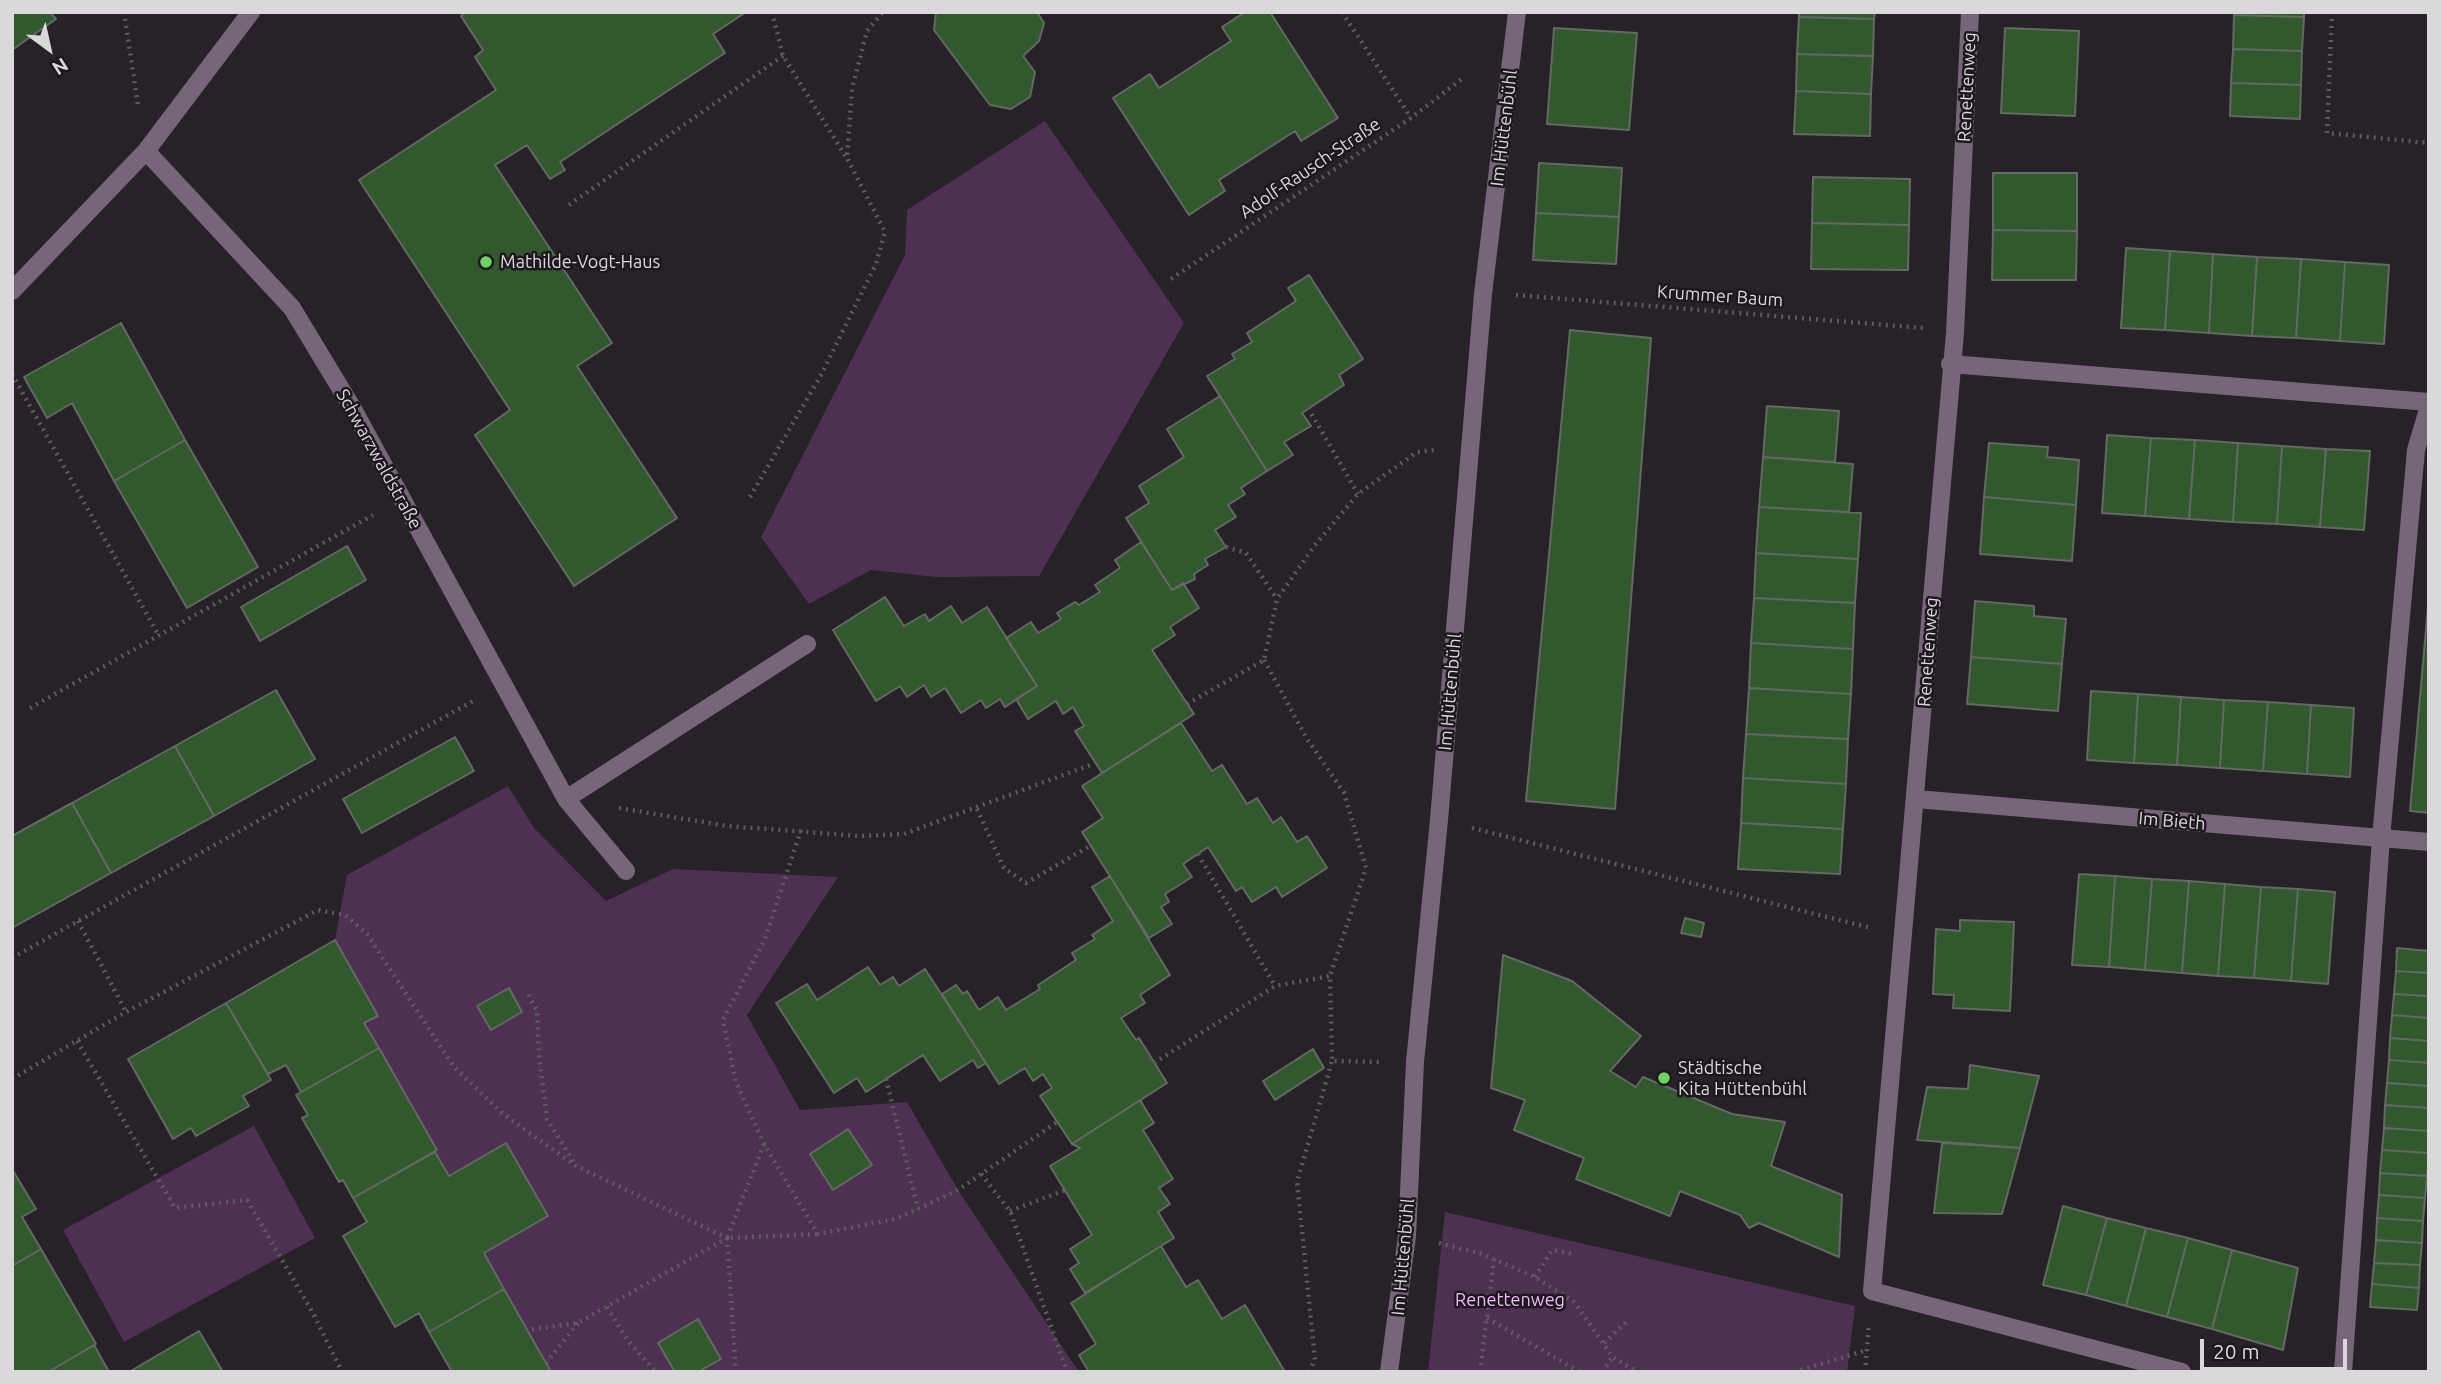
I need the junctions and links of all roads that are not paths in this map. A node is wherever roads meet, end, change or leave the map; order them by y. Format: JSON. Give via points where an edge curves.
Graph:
{"nodes":[{"id":1,"x":251,"y":12,"type":"edge"},
{"id":2,"x":1517,"y":12,"type":"edge"},
{"id":3,"x":1970,"y":12,"type":"edge"},
{"id":4,"x":146,"y":151,"type":"junction"},
{"id":5,"x":12,"y":291,"type":"edge"},
{"id":6,"x":1950,"y":365,"type":"junction"},
{"id":7,"x":2429,"y":404,"type":"edge"},
{"id":8,"x":807,"y":644,"type":"dead end"},
{"id":9,"x":566,"y":799,"type":"junction"},
{"id":10,"x":1916,"y":799,"type":"junction"},
{"id":11,"x":2381,"y":838,"type":"junction"},
{"id":12,"x":2429,"y":842,"type":"edge"},
{"id":13,"x":626,"y":871,"type":"dead end"},
{"id":14,"x":1389,"y":1372,"type":"edge"},
{"id":15,"x":2182,"y":1372,"type":"edge"},
{"id":16,"x":2343,"y":1372,"type":"edge"}],
"edges":[{"from":1,"to":4,"type":"street"},
{"from":2,"to":14,"type":"street","name":"Im Hüttenbühl","via":[[1483,294],[1415,1062],[1408,1236]]},
{"from":3,"to":6,"type":"street","name":"Renettenweg"},
{"from":4,"to":5,"type":"street"},
{"from":4,"to":9,"type":"street","name":"Schwarzwaldstraße","via":[[292,308],[353,409]]},
{"from":6,"to":7,"type":"street"},
{"from":6,"to":10,"type":"street","name":"Renettenweg"},
{"from":7,"to":11,"type":"street","via":[[2416,450]]},
{"from":8,"to":9,"type":"street"},
{"from":9,"to":13,"type":"street","name":"Schwarzwaldstraße"},
{"from":10,"to":11,"type":"street","name":"Im Bieth"},
{"from":10,"to":15,"type":"street","name":"Renettenweg","via":[[1872,1291]]},
{"from":11,"to":12,"type":"street","name":"Im Bieth"},
{"from":11,"to":16,"type":"street"}]}
